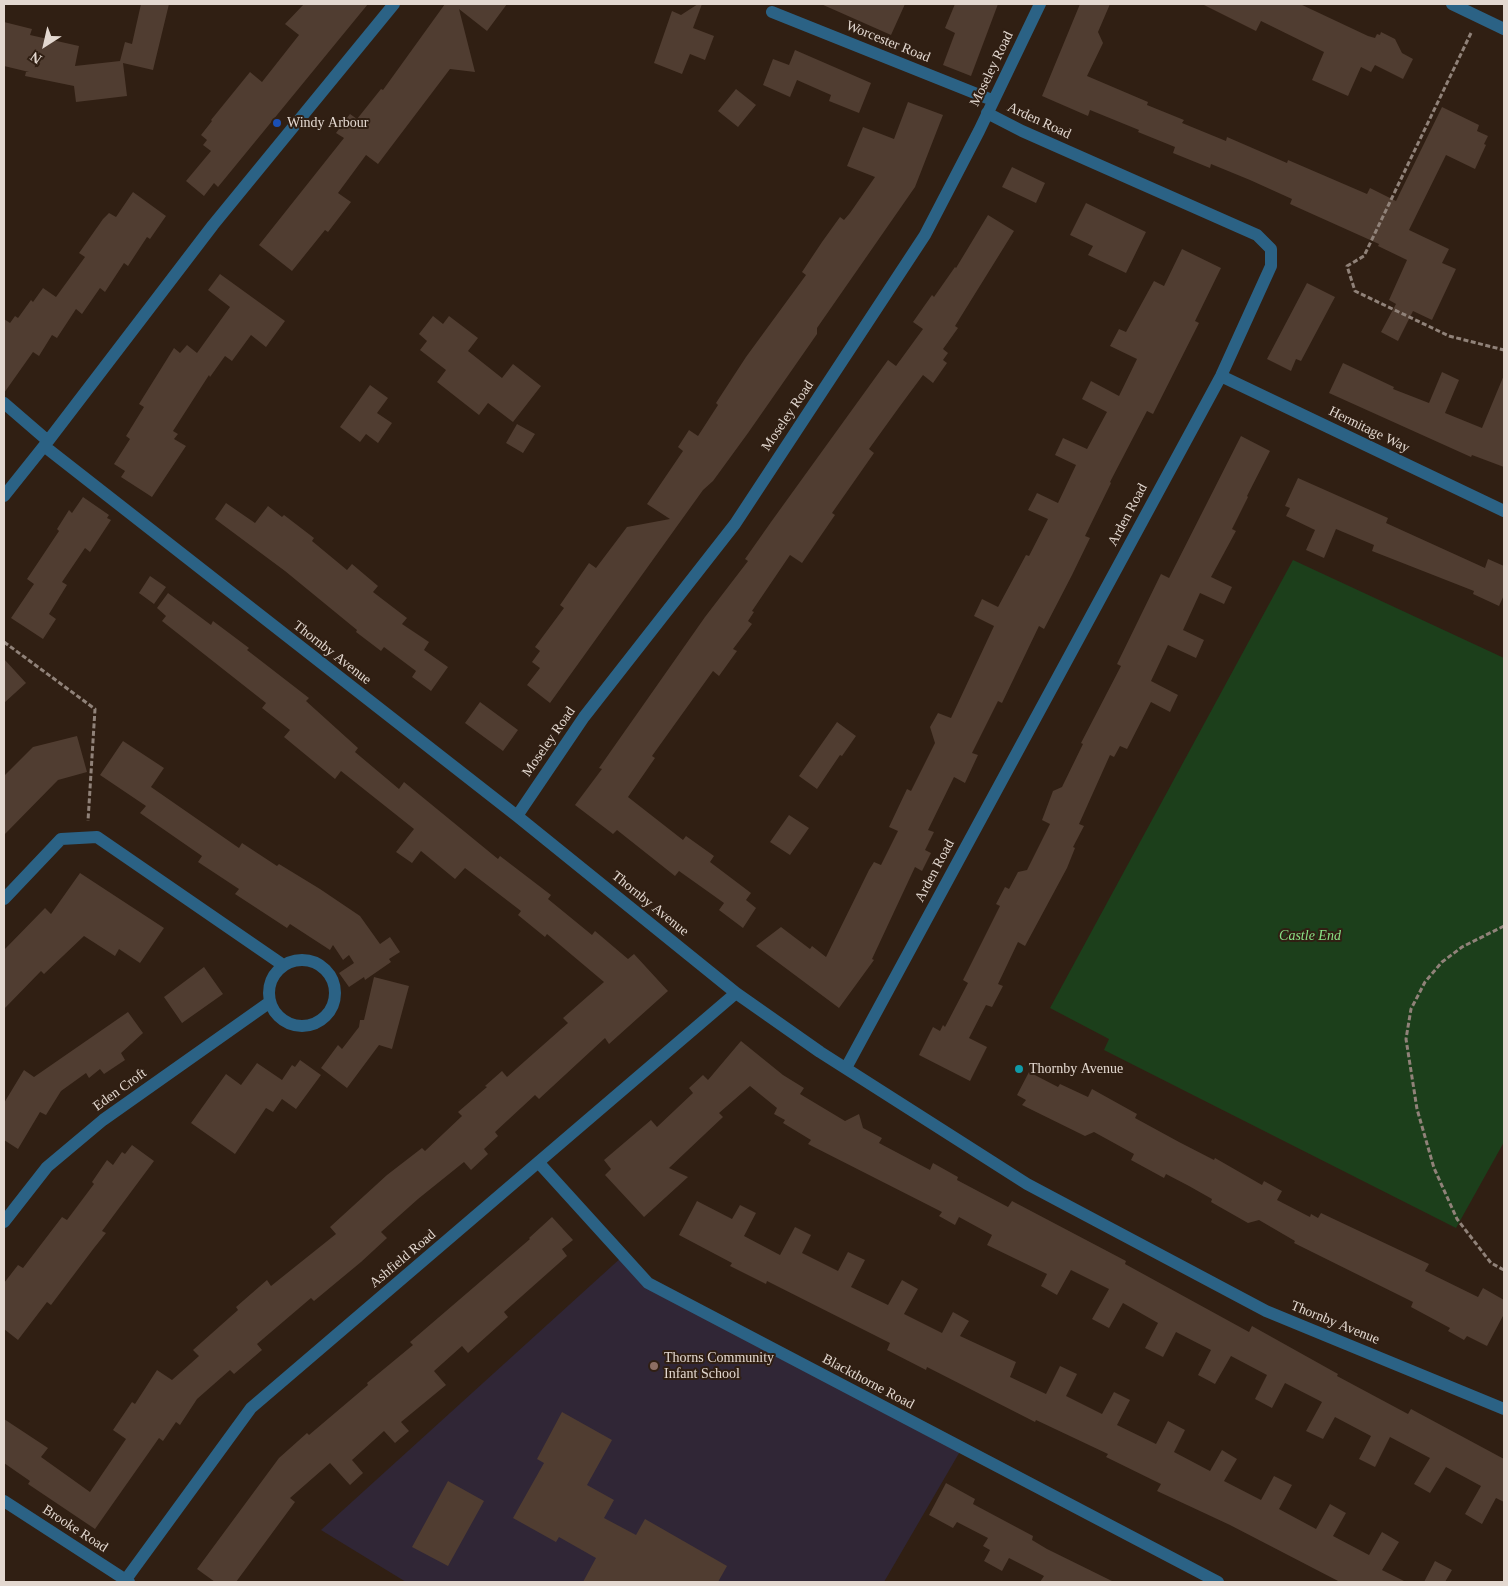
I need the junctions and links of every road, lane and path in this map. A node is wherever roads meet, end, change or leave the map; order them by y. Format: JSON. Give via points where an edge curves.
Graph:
{"nodes":[{"id":1,"x":394,"y":4,"type":"edge"},
{"id":2,"x":1040,"y":4,"type":"edge"},
{"id":3,"x":1452,"y":4,"type":"edge"},
{"id":4,"x":772,"y":12,"type":"dead end"},
{"id":5,"x":1479,"y":16,"type":"junction"},
{"id":6,"x":1504,"y":30,"type":"edge"},
{"id":7,"x":992,"y":100,"type":"junction"},
{"id":8,"x":987,"y":113,"type":"junction"},
{"id":9,"x":1504,"y":350,"type":"edge"},
{"id":10,"x":1221,"y":376,"type":"junction"},
{"id":11,"x":4,"y":403,"type":"edge"},
{"id":12,"x":46,"y":444,"type":"junction"},
{"id":13,"x":4,"y":496,"type":"edge"},
{"id":14,"x":1504,"y":511,"type":"edge"},
{"id":15,"x":4,"y":642,"type":"edge"},
{"id":16,"x":517,"y":816,"type":"junction"},
{"id":17,"x":88,"y":836,"type":"junction"},
{"id":18,"x":4,"y":899,"type":"edge"},
{"id":19,"x":1504,"y":926,"type":"edge"},
{"id":20,"x":283,"y":965,"type":"junction"},
{"id":21,"x":736,"y":993,"type":"junction"},
{"id":22,"x":270,"y":1002,"type":"junction"},
{"id":23,"x":846,"y":1068,"type":"junction"},
{"id":24,"x":539,"y":1163,"type":"junction"},
{"id":25,"x":4,"y":1222,"type":"edge"},
{"id":26,"x":1504,"y":1270,"type":"edge"},
{"id":27,"x":1504,"y":1409,"type":"edge"},
{"id":28,"x":4,"y":1501,"type":"edge"},
{"id":29,"x":126,"y":1582,"type":"edge"},
{"id":30,"x":1218,"y":1582,"type":"edge"}],
"edges":[{"from":1,"to":12,"type":"street","via":[[213,225]]},
{"from":2,"to":7,"type":"street","name":"Moseley Road"},
{"from":3,"to":5,"type":"street"},
{"from":4,"to":7,"type":"street","name":"Worcester Road"},
{"from":5,"to":6,"type":"street"},
{"from":5,"to":9,"type":"path","via":[[1364,256],[1347,266],[1354,291],[1449,336]]},
{"from":7,"to":8,"type":"street","name":"Moseley Road"},
{"from":8,"to":10,"type":"street","name":"Arden Road","via":[[1258,235],[1271,249],[1271,266]]},
{"from":8,"to":16,"type":"street","name":"Moseley Road","via":[[925,235],[740,515],[584,717]]},
{"from":10,"to":14,"type":"street","name":"Hermitage Way"},
{"from":10,"to":23,"type":"street","name":"Arden Road"},
{"from":11,"to":12,"type":"street","name":"Thornby Avenue"},
{"from":12,"to":13,"type":"street"},
{"from":12,"to":16,"type":"street","name":"Thornby Avenue"},
{"from":15,"to":17,"type":"path","via":[[95,710]]},
{"from":16,"to":21,"type":"street","name":"Thornby Avenue"},
{"from":17,"to":18,"type":"street","via":[[61,839]]},
{"from":17,"to":20,"type":"street","via":[[97,837]]},
{"from":19,"to":26,"type":"path","via":[[1462,947],[1442,962],[1425,982],[1411,1009],[1406,1038],[1417,1109],[1434,1168],[1457,1219],[1490,1262]]},
{"from":20,"to":22,"type":"street","via":[[270,984]]},
{"from":20,"to":22,"type":"street","via":[[299,959],[310,960],[326,969],[335,985],[336,997],[332,1008],[318,1022],[307,1026],[295,1026],[284,1021]]},
{"from":21,"to":23,"type":"street","name":"Thornby Avenue"},
{"from":21,"to":24,"type":"street","name":"Ashfield Road"},
{"from":22,"to":25,"type":"street","name":"Eden Croft","via":[[104,1120],[47,1167]]},
{"from":23,"to":27,"type":"street","name":"Thornby Avenue","via":[[1028,1184],[1266,1310]]},
{"from":24,"to":29,"type":"street","name":"Ashfield Road","via":[[251,1408]]},
{"from":24,"to":30,"type":"street","name":"Blackthorne Road","via":[[648,1284]]},
{"from":28,"to":29,"type":"street","name":"Brooke Road"}]}
